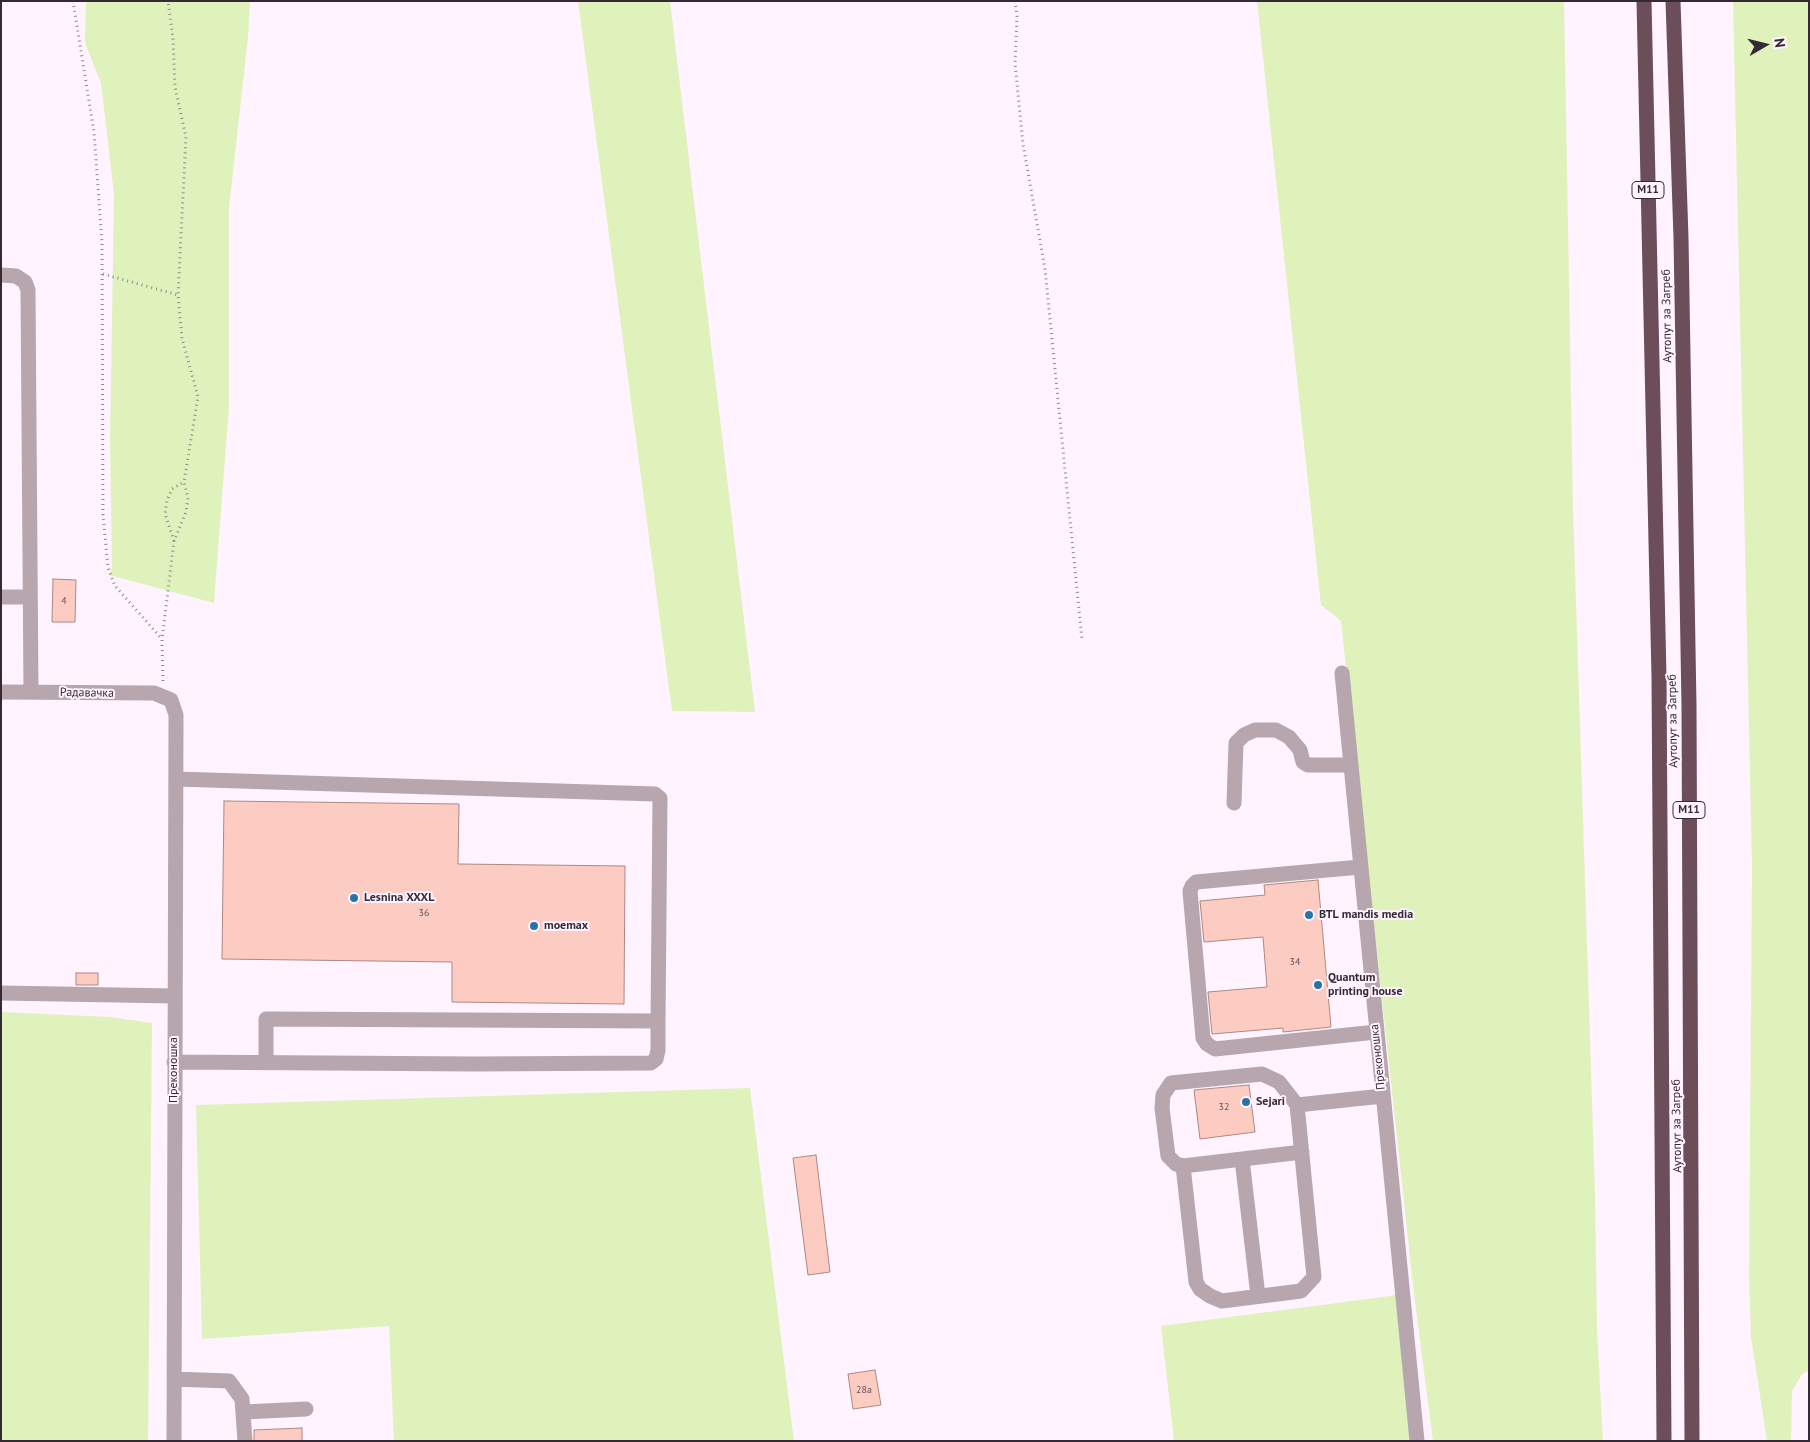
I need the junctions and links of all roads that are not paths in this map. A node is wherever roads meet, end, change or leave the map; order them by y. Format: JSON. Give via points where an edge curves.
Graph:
{"nodes":[{"id":1,"x":1644,"y":1,"type":"edge"},
{"id":2,"x":1673,"y":1,"type":"edge"},
{"id":3,"x":1,"y":275,"type":"edge"},
{"id":4,"x":1,"y":597,"type":"edge"},
{"id":5,"x":30,"y":597,"type":"junction"},
{"id":6,"x":1342,"y":673,"type":"dead end"},
{"id":7,"x":1,"y":692,"type":"edge"},
{"id":8,"x":31,"y":692,"type":"junction"},
{"id":9,"x":168,"y":698,"type":"joint"},
{"id":10,"x":1350,"y":764,"type":"junction"},
{"id":11,"x":176,"y":779,"type":"junction"},
{"id":12,"x":1234,"y":803,"type":"dead end"},
{"id":13,"x":1360,"y":866,"type":"junction"},
{"id":14,"x":1,"y":993,"type":"edge"},
{"id":15,"x":174,"y":996,"type":"junction"},
{"id":16,"x":658,"y":1020,"type":"junction"},
{"id":17,"x":1376,"y":1032,"type":"junction"},
{"id":18,"x":174,"y":1062,"type":"junction"},
{"id":19,"x":266,"y":1063,"type":"junction"},
{"id":20,"x":1382,"y":1096,"type":"junction"},
{"id":21,"x":1297,"y":1105,"type":"junction"},
{"id":22,"x":1302,"y":1152,"type":"junction"},
{"id":23,"x":1242,"y":1159,"type":"junction"},
{"id":24,"x":1183,"y":1166,"type":"junction"},
{"id":25,"x":1258,"y":1296,"type":"junction"},
{"id":26,"x":174,"y":1379,"type":"junction"},
{"id":27,"x":306,"y":1408,"type":"dead end"},
{"id":28,"x":244,"y":1412,"type":"junction"},
{"id":29,"x":174,"y":1441,"type":"edge"},
{"id":30,"x":245,"y":1441,"type":"edge"},
{"id":31,"x":1417,"y":1441,"type":"edge"},
{"id":32,"x":1664,"y":1441,"type":"edge"},
{"id":33,"x":1692,"y":1441,"type":"edge"}],
"edges":[{"from":1,"to":32,"type":"highway","name":"Аутопут за Загреб","number":"M11","via":[[1659,648]]},
{"from":2,"to":33,"type":"highway","name":"Аутопут за Загреб","number":"M11","via":[[1689,706]]},
{"from":3,"to":5,"type":"street","via":[[16,276],[25,282],[28,290]]},
{"from":4,"to":5,"type":"street"},
{"from":5,"to":8,"type":"street"},
{"from":6,"to":10,"type":"street","name":"Преконошка"},
{"from":7,"to":8,"type":"street","name":"Радавачка"},
{"from":8,"to":9,"type":"street","name":"Радавачка","via":[[154,693]]},
{"from":9,"to":11,"type":"street","name":"Преконошка","via":[[176,716]]},
{"from":10,"to":12,"type":"street","via":[[1308,765],[1289,737],[1276,730],[1255,730],[1236,743]]},
{"from":10,"to":13,"type":"street","name":"Преконошка"},
{"from":11,"to":15,"type":"street","name":"Преконошка"},
{"from":11,"to":16,"type":"street","via":[[655,794],[660,798]]},
{"from":13,"to":17,"type":"street","name":"Преконошка"},
{"from":13,"to":17,"type":"street","via":[[1196,882],[1192,886],[1203,1038],[1216,1049]]},
{"from":14,"to":15,"type":"street"},
{"from":15,"to":18,"type":"street","name":"Преконошка"},
{"from":16,"to":19,"type":"street","via":[[658,1050],[652,1063]]},
{"from":16,"to":19,"type":"street","via":[[266,1019]]},
{"from":17,"to":20,"type":"street","name":"Преконошка"},
{"from":18,"to":19,"type":"street"},
{"from":18,"to":26,"type":"street","name":"Преконошка"},
{"from":20,"to":21,"type":"street"},
{"from":20,"to":31,"type":"street","name":"Преконошка"},
{"from":21,"to":22,"type":"street"},
{"from":21,"to":24,"type":"street","via":[[1279,1082],[1262,1074],[1171,1083],[1163,1095],[1162,1108],[1168,1156]]},
{"from":22,"to":23,"type":"street"},
{"from":22,"to":25,"type":"street","via":[[1314,1277],[1301,1290]]},
{"from":23,"to":24,"type":"street"},
{"from":23,"to":25,"type":"street"},
{"from":24,"to":25,"type":"street","via":[[1196,1282],[1200,1289],[1222,1301]]},
{"from":26,"to":28,"type":"street","via":[[229,1380],[242,1399]]},
{"from":26,"to":29,"type":"street","name":"Преконошка"},
{"from":27,"to":28,"type":"street"},
{"from":28,"to":30,"type":"street"}]}
